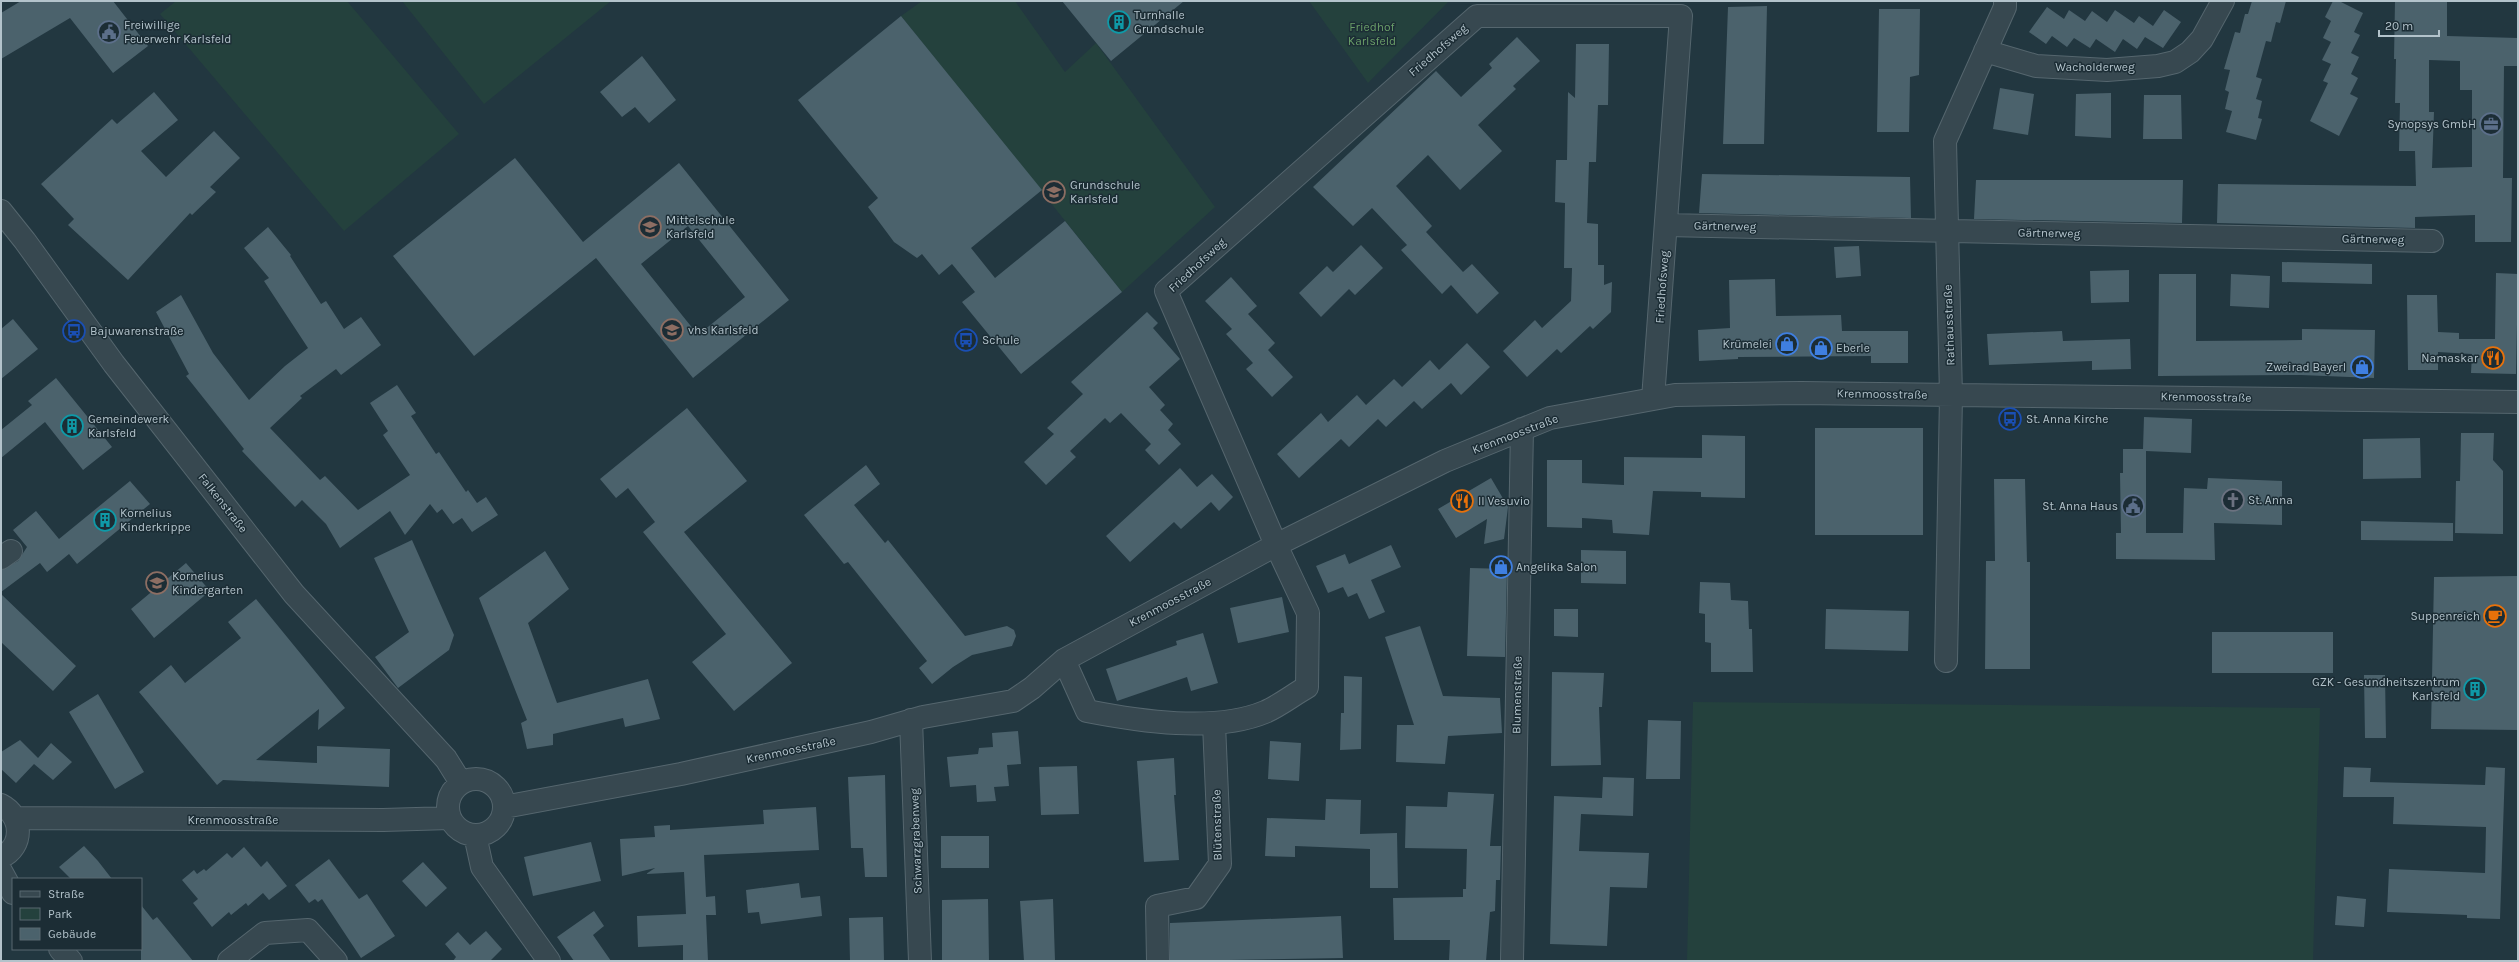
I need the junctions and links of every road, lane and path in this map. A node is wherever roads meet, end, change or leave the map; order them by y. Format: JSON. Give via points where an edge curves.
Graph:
{"nodes":[{"id":1,"x":2006,"y":1,"type":"edge"},
{"id":2,"x":2223,"y":1,"type":"edge"},
{"id":3,"x":1985,"y":51,"type":"junction"},
{"id":4,"x":1,"y":211,"type":"edge"},
{"id":5,"x":1666,"y":224,"type":"junction"},
{"id":6,"x":1946,"y":231,"type":"junction"},
{"id":7,"x":2432,"y":241,"type":"dead end"},
{"id":8,"x":1951,"y":396,"type":"junction"},
{"id":9,"x":1653,"y":400,"type":"junction"},
{"id":10,"x":2518,"y":402,"type":"edge"},
{"id":11,"x":1522,"y":429,"type":"junction"},
{"id":12,"x":1276,"y":545,"type":"junction"},
{"id":13,"x":1064,"y":660,"type":"junction"},
{"id":14,"x":1946,"y":661,"type":"dead end"},
{"id":15,"x":911,"y":720,"type":"junction"},
{"id":16,"x":1214,"y":724,"type":"junction"},
{"id":17,"x":461,"y":782,"type":"junction"},
{"id":18,"x":504,"y":807,"type":"junction"},
{"id":19,"x":8,"y":812,"type":"edge"},
{"id":20,"x":450,"y":818,"type":"junction"},
{"id":21,"x":475,"y":835,"type":"junction"},
{"id":22,"x":1,"y":857,"type":"edge"},
{"id":23,"x":1,"y":871,"type":"edge"},
{"id":24,"x":12,"y":891,"type":"edge"},
{"id":25,"x":61,"y":950,"type":"edge"},
{"id":26,"x":71,"y":961,"type":"edge"},
{"id":27,"x":229,"y":961,"type":"edge"},
{"id":28,"x":336,"y":961,"type":"edge"},
{"id":29,"x":549,"y":961,"type":"edge"},
{"id":30,"x":920,"y":961,"type":"edge"},
{"id":31,"x":1158,"y":961,"type":"edge"},
{"id":32,"x":1512,"y":961,"type":"edge"}],
"edges":[{"from":1,"to":3,"type":"street","name":"Rathausstraße"},
{"from":2,"to":3,"type":"street","name":"Wacholderweg","via":[[2202,40],[2175,62],[2158,66],[2108,70],[2036,66]]},
{"from":3,"to":6,"type":"street","name":"Rathausstraße","via":[[1945,141]]},
{"from":4,"to":17,"type":"street","name":"Falkenstraße","via":[[114,364],[290,587],[446,759]]},
{"from":5,"to":6,"type":"street","name":"Gärtnerweg"},
{"from":5,"to":9,"type":"street","name":"Friedhofsweg"},
{"from":5,"to":12,"type":"street","name":"Friedhofsweg","via":[[1681,16],[1477,16],[1166,291]]},
{"from":6,"to":7,"type":"street","name":"Gärtnerweg"},
{"from":6,"to":8,"type":"street","name":"Rathausstraße"},
{"from":8,"to":9,"type":"street","name":"Krenmoosstraße","via":[[1801,393],[1675,395]]},
{"from":8,"to":10,"type":"street","name":"Krenmoosstraße","via":[[2144,396]]},
{"from":8,"to":14,"type":"street","name":"Rathausstraße"},
{"from":9,"to":11,"type":"street","name":"Krenmoosstraße","via":[[1550,418]]},
{"from":11,"to":12,"type":"street","name":"Krenmoosstraße","via":[[1445,461]]},
{"from":11,"to":32,"type":"street","name":"Blumenstraße"},
{"from":12,"to":13,"type":"street","name":"Krenmoosstraße"},
{"from":12,"to":16,"type":"street","via":[[1308,613],[1307,687],[1264,712]]},
{"from":13,"to":15,"type":"street","name":"Krenmoosstraße","via":[[1013,701]]},
{"from":13,"to":16,"type":"street","via":[[1087,711],[1136,720]]},
{"from":15,"to":18,"type":"street","name":"Krenmoosstraße","via":[[871,732],[681,774]]},
{"from":15,"to":30,"type":"street","name":"Schwarzgrabenweg"},
{"from":16,"to":31,"type":"street","name":"Blütenstraße","via":[[1220,864],[1196,898],[1157,906]]},
{"from":17,"to":18,"type":"street","via":[[474,778],[490,782],[500,792]]},
{"from":17,"to":20,"type":"street","via":[[451,793],[447,805]]},
{"from":18,"to":21,"type":"street","via":[[497,825],[490,831]]},
{"from":19,"to":20,"type":"street","name":"Krenmoosstraße","via":[[383,820]]},
{"from":19,"to":22,"type":"street","via":[[18,831],[16,844],[11,851]]},
{"from":20,"to":21,"type":"street","via":[[464,833]]},
{"from":21,"to":29,"type":"street","via":[[482,867]]},
{"from":23,"to":24,"type":"street"},
{"from":25,"to":26,"type":"street"},
{"from":27,"to":28,"type":"street","via":[[266,933],[308,930]]}]}
